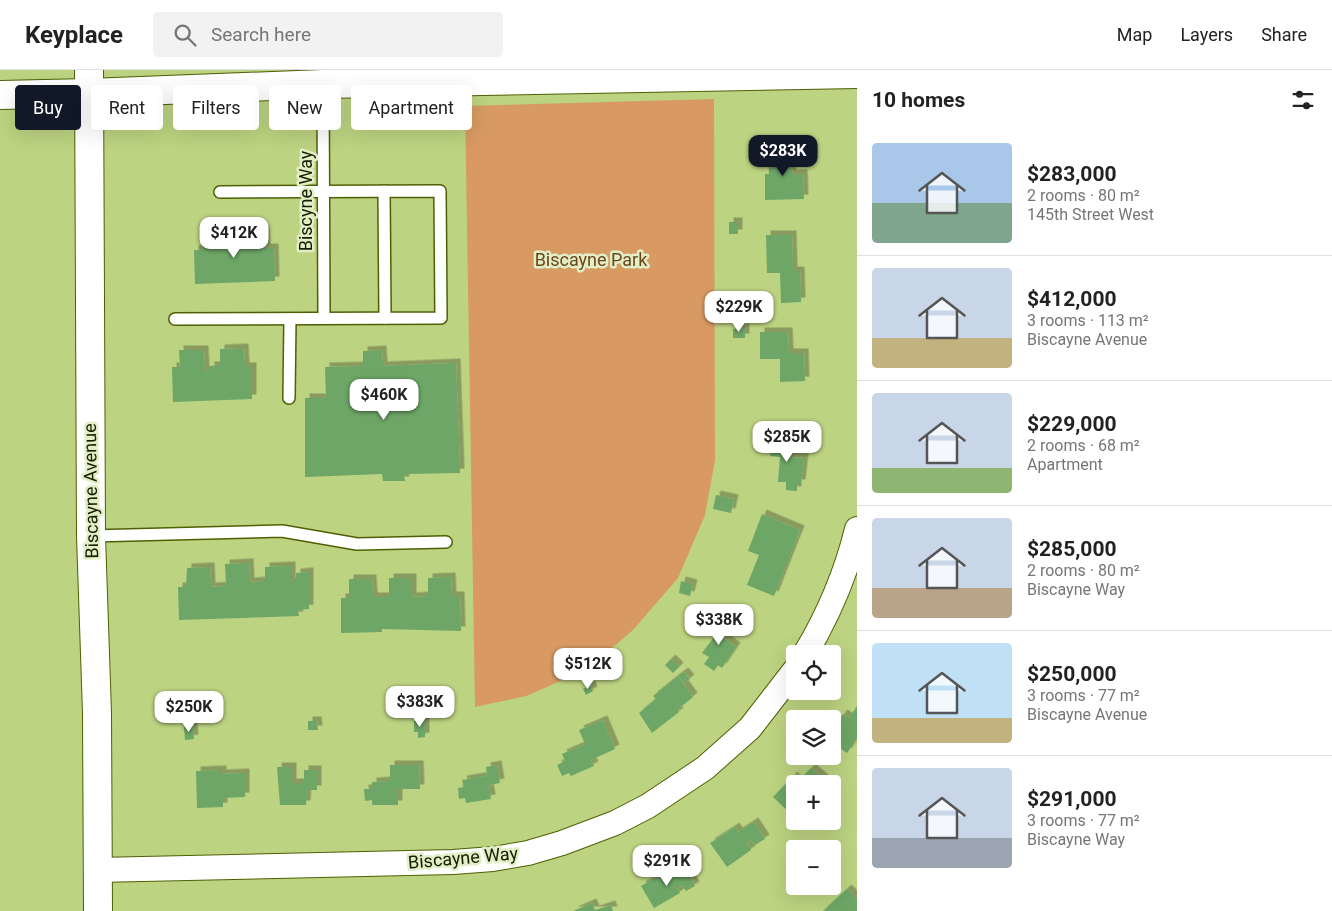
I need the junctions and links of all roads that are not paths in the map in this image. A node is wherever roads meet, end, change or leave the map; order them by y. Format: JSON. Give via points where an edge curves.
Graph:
{"nodes":[{"id":1,"x":857,"y":74,"type":"edge"},
{"id":2,"x":89,"y":82,"type":"edge"},
{"id":3,"x":323,"y":84,"type":"junction"},
{"id":4,"x":0,"y":95,"type":"edge"},
{"id":5,"x":324,"y":191,"type":"junction"},
{"id":6,"x":384,"y":191,"type":"junction"},
{"id":7,"x":220,"y":192,"type":"dead end"},
{"id":8,"x":290,"y":318,"type":"junction"},
{"id":9,"x":324,"y":318,"type":"junction"},
{"id":10,"x":385,"y":318,"type":"junction"},
{"id":11,"x":175,"y":319,"type":"dead end"},
{"id":12,"x":289,"y":398,"type":"dead end"},
{"id":13,"x":857,"y":529,"type":"edge"},
{"id":14,"x":91,"y":536,"type":"junction"},
{"id":15,"x":446,"y":542,"type":"dead end"},
{"id":16,"x":811,"y":645,"type":"edge"},
{"id":17,"x":786,"y":682,"type":"edge"},
{"id":18,"x":97,"y":870,"type":"junction"},
{"id":19,"x":98,"y":911,"type":"edge"}],
"edges":[{"from":1,"to":3,"type":"street"},
{"from":2,"to":3,"type":"street"},
{"from":2,"to":4,"type":"street"},
{"from":2,"to":14,"type":"street","name":"Biscayne Avenue"},
{"from":3,"to":5,"type":"lane","name":"Biscyne Way"},
{"from":5,"to":6,"type":"lane"},
{"from":5,"to":7,"type":"lane"},
{"from":5,"to":9,"type":"lane","name":"Biscyne Way"},
{"from":6,"to":10,"type":"lane"},
{"from":6,"to":10,"type":"lane","via":[[440,190],[441,288],[441,318]]},
{"from":8,"to":9,"type":"lane"},
{"from":8,"to":11,"type":"lane"},
{"from":8,"to":12,"type":"lane"},
{"from":9,"to":10,"type":"lane"},
{"from":13,"to":16,"type":"street","via":[[850,560],[824,623]]},
{"from":14,"to":15,"type":"lane","via":[[282,531],[357,544]]},
{"from":14,"to":18,"type":"street","name":"Biscayne Avenue","via":[[97,713]]},
{"from":17,"to":18,"type":"street","name":"Biscayne Way","via":[[750,728],[705,768],[648,806],[615,823],[528,853],[452,862]]},
{"from":18,"to":19,"type":"street","name":"Biscayne Avenue"}]}
